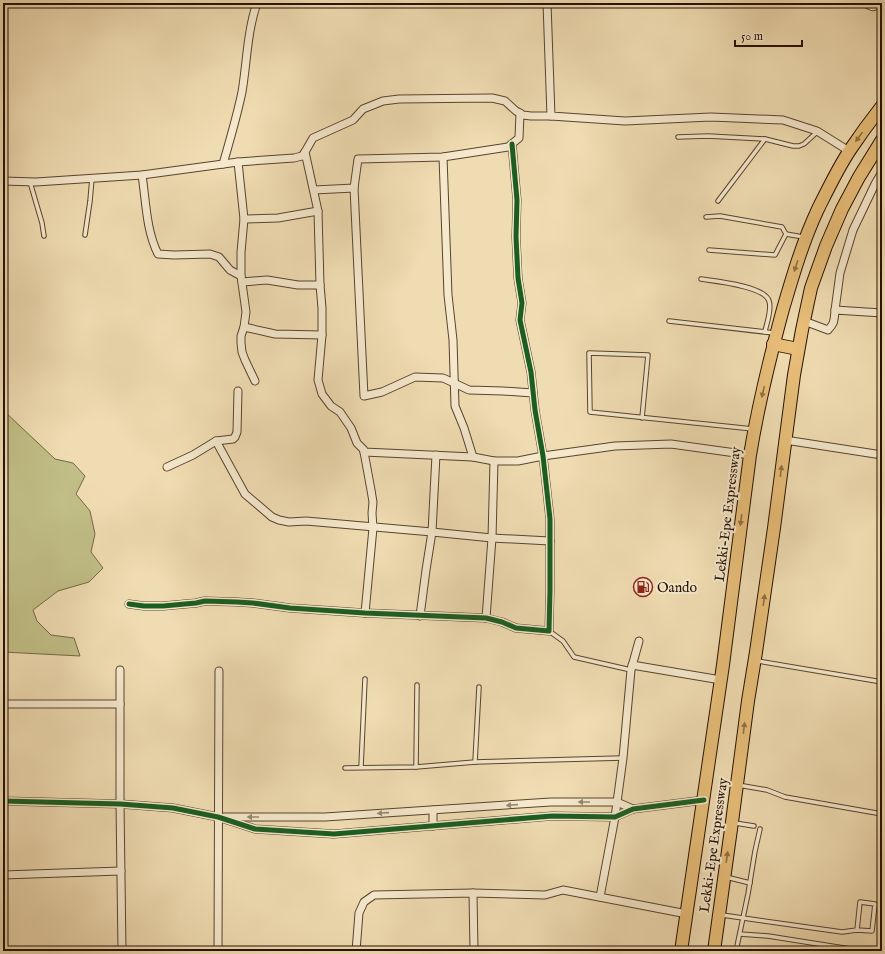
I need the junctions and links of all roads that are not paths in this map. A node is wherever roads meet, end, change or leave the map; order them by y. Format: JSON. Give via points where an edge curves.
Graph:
{"nodes":[{"id":1,"x":257,"y":3,"type":"edge"},
{"id":2,"x":546,"y":3,"type":"edge"},
{"id":3,"x":862,"y":3,"type":"edge"},
{"id":4,"x":882,"y":4,"type":"edge"},
{"id":5,"x":882,"y":106,"type":"edge"},
{"id":6,"x":520,"y":113,"type":"junction"},
{"id":7,"x":551,"y":116,"type":"junction"},
{"id":8,"x":817,"y":131,"type":"junction"},
{"id":9,"x":678,"y":138,"type":"dead end"},
{"id":10,"x":765,"y":139,"type":"junction"},
{"id":11,"x":882,"y":140,"type":"edge"},
{"id":12,"x":512,"y":144,"type":"junction"},
{"id":13,"x":849,"y":151,"type":"junction"},
{"id":14,"x":305,"y":152,"type":"junction"},
{"id":15,"x":443,"y":157,"type":"junction"},
{"id":16,"x":238,"y":162,"type":"junction"},
{"id":17,"x":223,"y":164,"type":"junction"},
{"id":18,"x":882,"y":172,"type":"edge"},
{"id":19,"x":142,"y":175,"type":"junction"},
{"id":20,"x":92,"y":178,"type":"junction"},
{"id":21,"x":3,"y":181,"type":"edge"},
{"id":22,"x":30,"y":182,"type":"junction"},
{"id":23,"x":354,"y":188,"type":"junction"},
{"id":24,"x":314,"y":190,"type":"junction"},
{"id":25,"x":718,"y":201,"type":"dead end"},
{"id":26,"x":318,"y":211,"type":"junction"},
{"id":27,"x":706,"y":217,"type":"dead end"},
{"id":28,"x":244,"y":219,"type":"junction"},
{"id":29,"x":786,"y":234,"type":"junction"},
{"id":30,"x":85,"y":235,"type":"dead end"},
{"id":31,"x":44,"y":236,"type":"dead end"},
{"id":32,"x":806,"y":238,"type":"junction"},
{"id":33,"x":709,"y":250,"type":"dead end"},
{"id":34,"x":242,"y":279,"type":"junction"},
{"id":35,"x":701,"y":279,"type":"dead end"},
{"id":36,"x":320,"y":285,"type":"junction"},
{"id":37,"x":835,"y":310,"type":"junction"},
{"id":38,"x":882,"y":313,"type":"edge"},
{"id":39,"x":669,"y":321,"type":"dead end"},
{"id":40,"x":804,"y":321,"type":"junction"},
{"id":41,"x":244,"y":327,"type":"junction"},
{"id":42,"x":322,"y":334,"type":"junction"},
{"id":43,"x":772,"y":336,"type":"junction"},
{"id":44,"x":798,"y":349,"type":"junction"},
{"id":45,"x":255,"y":381,"type":"dead end"},
{"id":46,"x":454,"y":383,"type":"junction"},
{"id":47,"x":238,"y":391,"type":"dead end"},
{"id":48,"x":533,"y":393,"type":"junction"},
{"id":49,"x":642,"y":418,"type":"junction"},
{"id":50,"x":754,"y":429,"type":"junction"},
{"id":51,"x":785,"y":440,"type":"junction"},
{"id":52,"x":216,"y":441,"type":"junction"},
{"id":53,"x":364,"y":452,"type":"junction"},
{"id":54,"x":750,"y":454,"type":"junction"},
{"id":55,"x":436,"y":455,"type":"junction"},
{"id":56,"x":882,"y":455,"type":"edge"},
{"id":57,"x":543,"y":456,"type":"junction"},
{"id":58,"x":473,"y":457,"type":"junction"},
{"id":59,"x":494,"y":462,"type":"junction"},
{"id":60,"x":167,"y":467,"type":"dead end"},
{"id":61,"x":373,"y":528,"type":"junction"},
{"id":62,"x":432,"y":532,"type":"junction"},
{"id":63,"x":492,"y":538,"type":"junction"},
{"id":64,"x":550,"y":541,"type":"junction"},
{"id":65,"x":129,"y":604,"type":"dead end"},
{"id":66,"x":365,"y":613,"type":"junction"},
{"id":67,"x":420,"y":616,"type":"junction"},
{"id":68,"x":486,"y":618,"type":"junction"},
{"id":69,"x":549,"y":631,"type":"junction"},
{"id":70,"x":639,"y":641,"type":"dead end"},
{"id":71,"x":754,"y":661,"type":"junction"},
{"id":72,"x":631,"y":668,"type":"junction"},
{"id":73,"x":120,"y":670,"type":"dead end"},
{"id":74,"x":219,"y":671,"type":"dead end"},
{"id":75,"x":365,"y":679,"type":"dead end"},
{"id":76,"x":721,"y":680,"type":"junction"},
{"id":77,"x":882,"y":682,"type":"edge"},
{"id":78,"x":417,"y":685,"type":"dead end"},
{"id":79,"x":479,"y":687,"type":"dead end"},
{"id":80,"x":3,"y":704,"type":"edge"},
{"id":81,"x":120,"y":704,"type":"junction"},
{"id":82,"x":623,"y":758,"type":"junction"},
{"id":83,"x":475,"y":762,"type":"junction"},
{"id":84,"x":361,"y":767,"type":"junction"},
{"id":85,"x":416,"y":767,"type":"junction"},
{"id":86,"x":345,"y":768,"type":"dead end"},
{"id":87,"x":737,"y":785,"type":"junction"},
{"id":88,"x":704,"y":800,"type":"junction"},
{"id":89,"x":3,"y":801,"type":"edge"},
{"id":90,"x":617,"y":802,"type":"junction"},
{"id":91,"x":120,"y":804,"type":"junction"},
{"id":92,"x":633,"y":809,"type":"junction"},
{"id":93,"x":433,"y":810,"type":"junction"},
{"id":94,"x":882,"y":814,"type":"edge"},
{"id":95,"x":218,"y":817,"type":"junction"},
{"id":96,"x":615,"y":817,"type":"junction"},
{"id":97,"x":732,"y":822,"type":"junction"},
{"id":98,"x":433,"y":826,"type":"junction"},
{"id":99,"x":754,"y":826,"type":"dead end"},
{"id":100,"x":760,"y":829,"type":"dead end"},
{"id":101,"x":121,"y":870,"type":"junction"},
{"id":102,"x":3,"y":875,"type":"edge"},
{"id":103,"x":724,"y":877,"type":"junction"},
{"id":104,"x":750,"y":883,"type":"junction"},
{"id":105,"x":473,"y":893,"type":"junction"},
{"id":106,"x":600,"y":897,"type":"junction"},
{"id":107,"x":687,"y":914,"type":"junction"},
{"id":108,"x":719,"y":914,"type":"junction"},
{"id":109,"x":743,"y":918,"type":"junction"},
{"id":110,"x":857,"y":930,"type":"junction"},
{"id":111,"x":740,"y":934,"type":"junction"},
{"id":112,"x":122,"y":951,"type":"edge"},
{"id":113,"x":218,"y":951,"type":"edge"},
{"id":114,"x":356,"y":951,"type":"edge"},
{"id":115,"x":474,"y":951,"type":"edge"},
{"id":116,"x":681,"y":951,"type":"edge"},
{"id":117,"x":714,"y":951,"type":"edge"},
{"id":118,"x":736,"y":951,"type":"edge"},
{"id":119,"x":863,"y":951,"type":"edge"}],
"edges":[{"from":1,"to":17,"type":"street","via":[[252,17],[242,92]]},
{"from":2,"to":7,"type":"street"},
{"from":3,"to":4,"type":"lane","via":[[873,9]]},
{"from":5,"to":13,"type":"highway","name":"Lekki-Epe Expressway","one_way":true},
{"from":6,"to":7,"type":"street"},
{"from":6,"to":12,"type":"street","via":[[519,138]]},
{"from":6,"to":14,"type":"street","via":[[505,101],[492,98],[383,101],[363,109],[353,120],[313,138]]},
{"from":7,"to":8,"type":"street","via":[[625,121],[711,117],[783,120]]},
{"from":8,"to":10,"type":"lane","via":[[799,146]]},
{"from":8,"to":13,"type":"street"},
{"from":9,"to":10,"type":"lane","via":[[708,136]]},
{"from":10,"to":25,"type":"lane"},
{"from":11,"to":40,"type":"highway","name":"Lekki-Epe Expressway","via":[[842,209],[826,246],[811,288]]},
{"from":12,"to":15,"type":"street","via":[[508,147]]},
{"from":12,"to":48,"type":"street","via":[[517,200],[518,278],[522,303],[520,320]]},
{"from":13,"to":32,"type":"highway","name":"Lekki-Epe Expressway"},
{"from":14,"to":16,"type":"street","via":[[302,156],[294,158]]},
{"from":14,"to":24,"type":"street"},
{"from":15,"to":23,"type":"street","via":[[358,159]]},
{"from":15,"to":46,"type":"street"},
{"from":16,"to":17,"type":"street"},
{"from":16,"to":28,"type":"street"},
{"from":17,"to":19,"type":"street"},
{"from":18,"to":37,"type":"street","via":[[853,230],[840,273]]},
{"from":19,"to":20,"type":"street"},
{"from":19,"to":34,"type":"street","via":[[149,224],[158,254],[210,254],[219,257]]},
{"from":20,"to":22,"type":"street"},
{"from":20,"to":30,"type":"lane"},
{"from":21,"to":22,"type":"street"},
{"from":22,"to":31,"type":"lane"},
{"from":23,"to":24,"type":"street"},
{"from":23,"to":46,"type":"street","via":[[364,396],[382,392],[415,377],[443,378]]},
{"from":24,"to":26,"type":"street"},
{"from":26,"to":28,"type":"street","via":[[278,218]]},
{"from":26,"to":36,"type":"street"},
{"from":27,"to":29,"type":"lane","via":[[720,216],[782,226]]},
{"from":28,"to":34,"type":"street"},
{"from":29,"to":32,"type":"lane"},
{"from":29,"to":33,"type":"lane","via":[[775,255]]},
{"from":32,"to":43,"type":"highway","name":"Lekki-Epe Expressway","one_way":true},
{"from":34,"to":36,"type":"street"},
{"from":34,"to":41,"type":"street","via":[[246,312]]},
{"from":35,"to":43,"type":"lane","via":[[742,285],[768,298]]},
{"from":36,"to":42,"type":"street"},
{"from":37,"to":38,"type":"street"},
{"from":37,"to":40,"type":"street","via":[[832,326],[828,330]]},
{"from":39,"to":43,"type":"lane"},
{"from":40,"to":44,"type":"highway","name":"Lekki-Epe Expressway"},
{"from":41,"to":42,"type":"street","via":[[275,334]]},
{"from":41,"to":45,"type":"street","via":[[241,336],[242,352]]},
{"from":42,"to":53,"type":"street","via":[[318,380],[322,394],[340,412],[351,428],[356,443]]},
{"from":43,"to":44,"type":"highway"},
{"from":43,"to":50,"type":"highway","name":"Lekki-Epe Expressway","one_way":true},
{"from":44,"to":51,"type":"highway","name":"Lekki-Epe Expressway"},
{"from":46,"to":48,"type":"street","via":[[469,390]]},
{"from":46,"to":58,"type":"street","via":[[455,406]]},
{"from":47,"to":52,"type":"street","via":[[235,437]]},
{"from":48,"to":57,"type":"street"},
{"from":49,"to":49,"type":"lane","via":[[590,412],[589,353],[648,355]]},
{"from":49,"to":50,"type":"lane"},
{"from":50,"to":54,"type":"highway","name":"Lekki-Epe Expressway"},
{"from":51,"to":56,"type":"street"},
{"from":71,"to":51,"type":"highway","name":"Lekki-Epe Expressway","one_way":true},
{"from":52,"to":60,"type":"street"},
{"from":52,"to":61,"type":"street","via":[[245,494],[272,517],[289,522],[306,521]]},
{"from":53,"to":55,"type":"street"},
{"from":53,"to":61,"type":"street","via":[[373,502]]},
{"from":54,"to":57,"type":"street","via":[[671,444],[615,446]]},
{"from":54,"to":76,"type":"highway","name":"Lekki-Epe Expressway","one_way":true},
{"from":55,"to":58,"type":"street"},
{"from":55,"to":62,"type":"street"},
{"from":57,"to":59,"type":"street"},
{"from":57,"to":64,"type":"street"},
{"from":58,"to":59,"type":"street"},
{"from":59,"to":63,"type":"street"},
{"from":61,"to":62,"type":"street"},
{"from":61,"to":66,"type":"street"},
{"from":62,"to":63,"type":"street"},
{"from":62,"to":67,"type":"street"},
{"from":63,"to":64,"type":"street"},
{"from":63,"to":68,"type":"street"},
{"from":64,"to":69,"type":"street"},
{"from":65,"to":66,"type":"street","via":[[144,606],[205,601],[236,602]]},
{"from":66,"to":67,"type":"street"},
{"from":67,"to":68,"type":"street"},
{"from":68,"to":69,"type":"street","via":[[516,628]]},
{"from":69,"to":72,"type":"lane","via":[[563,641],[574,657]]},
{"from":70,"to":72,"type":"street"},
{"from":71,"to":77,"type":"lane"},
{"from":87,"to":71,"type":"highway","name":"Lekki-Epe Expressway","one_way":true},
{"from":72,"to":76,"type":"street"},
{"from":72,"to":82,"type":"street"},
{"from":73,"to":81,"type":"street"},
{"from":74,"to":95,"type":"street"},
{"from":75,"to":84,"type":"lane"},
{"from":76,"to":88,"type":"highway","name":"Lekki-Epe Expressway"},
{"from":78,"to":85,"type":"lane"},
{"from":79,"to":83,"type":"lane"},
{"from":80,"to":81,"type":"street"},
{"from":81,"to":91,"type":"street"},
{"from":82,"to":83,"type":"lane"},
{"from":82,"to":90,"type":"street"},
{"from":83,"to":85,"type":"lane"},
{"from":84,"to":85,"type":"lane"},
{"from":84,"to":86,"type":"lane"},
{"from":87,"to":94,"type":"lane","via":[[767,790],[786,797]]},
{"from":87,"to":97,"type":"highway","name":"Lekki-Epe Expressway"},
{"from":88,"to":92,"type":"street"},
{"from":88,"to":107,"type":"highway","name":"Lekki-Epe Expressway"},
{"from":89,"to":91,"type":"street"},
{"from":90,"to":92,"type":"street"},
{"from":90,"to":93,"type":"street","one_way":true,"via":[[551,802]]},
{"from":90,"to":96,"type":"street"},
{"from":91,"to":95,"type":"street","via":[[173,808]]},
{"from":91,"to":101,"type":"street"},
{"from":92,"to":96,"type":"street"},
{"from":93,"to":95,"type":"street","one_way":true,"via":[[325,817]]},
{"from":93,"to":98,"type":"street"},
{"from":95,"to":98,"type":"street","via":[[255,829],[334,834]]},
{"from":95,"to":113,"type":"street"},
{"from":96,"to":98,"type":"street","via":[[552,816]]},
{"from":96,"to":106,"type":"street"},
{"from":97,"to":99,"type":"lane"},
{"from":103,"to":97,"type":"highway","name":"Lekki-Epe Expressway","one_way":true},
{"from":100,"to":104,"type":"lane"},
{"from":101,"to":102,"type":"street"},
{"from":101,"to":112,"type":"street"},
{"from":103,"to":104,"type":"lane"},
{"from":103,"to":108,"type":"highway","name":"Lekki-Epe Expressway"},
{"from":104,"to":109,"type":"lane"},
{"from":105,"to":106,"type":"street","via":[[544,895],[563,890]]},
{"from":105,"to":114,"type":"street","via":[[374,895],[364,902],[359,913]]},
{"from":105,"to":115,"type":"street"},
{"from":106,"to":107,"type":"street"},
{"from":107,"to":116,"type":"highway","name":"Lekki-Epe Expressway"},
{"from":108,"to":109,"type":"lane"},
{"from":108,"to":117,"type":"highway","name":"Lekki-Epe Expressway"},
{"from":109,"to":110,"type":"lane","via":[[842,932]]},
{"from":109,"to":111,"type":"lane"},
{"from":110,"to":110,"type":"lane","via":[[872,931],[875,904],[860,902]]},
{"from":111,"to":118,"type":"lane"},
{"from":111,"to":119,"type":"lane"}]}
